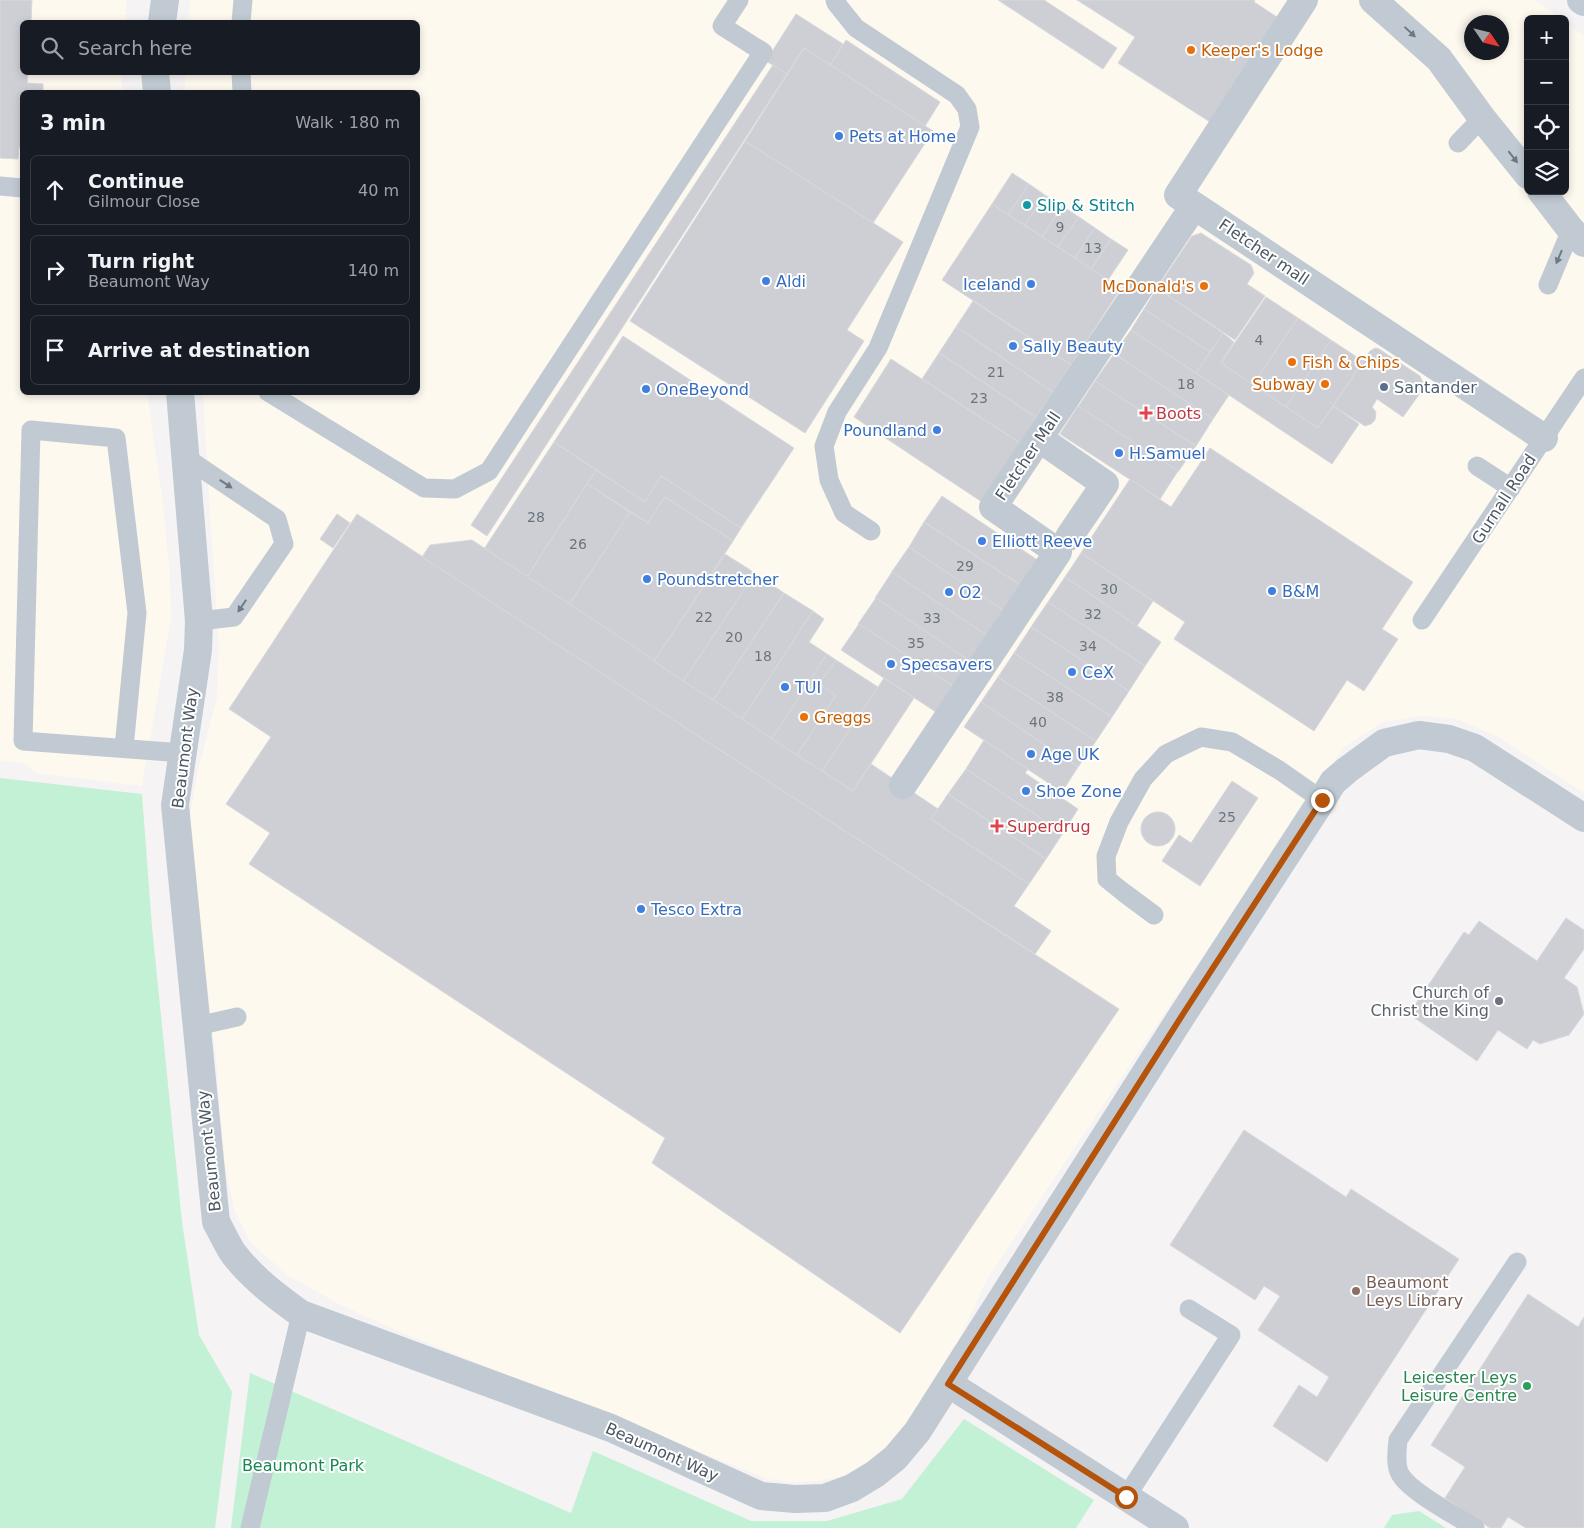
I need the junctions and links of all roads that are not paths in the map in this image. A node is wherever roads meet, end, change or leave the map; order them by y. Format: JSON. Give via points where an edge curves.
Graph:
{"nodes":[{"id":1,"x":165,"y":0,"type":"edge"},
{"id":2,"x":243,"y":0,"type":"edge"},
{"id":3,"x":738,"y":0,"type":"edge"},
{"id":4,"x":835,"y":0,"type":"edge"},
{"id":5,"x":1304,"y":0,"type":"edge"},
{"id":6,"x":1373,"y":0,"type":"edge"},
{"id":7,"x":162,"y":20,"type":"edge"},
{"id":8,"x":241,"y":20,"type":"edge"},
{"id":9,"x":155,"y":75,"type":"edge"},
{"id":10,"x":241,"y":75,"type":"edge"},
{"id":11,"x":156,"y":90,"type":"edge"},
{"id":12,"x":242,"y":90,"type":"edge"},
{"id":13,"x":1482,"y":118,"type":"junction"},
{"id":14,"x":1458,"y":143,"type":"dead end"},
{"id":15,"x":1524,"y":170,"type":"edge"},
{"id":16,"x":0,"y":186,"type":"edge"},
{"id":17,"x":20,"y":188,"type":"edge"},
{"id":18,"x":1543,"y":195,"type":"edge"},
{"id":19,"x":1194,"y":206,"type":"junction"},
{"id":20,"x":1578,"y":236,"type":"edge"},
{"id":21,"x":1548,"y":285,"type":"dead end"},
{"id":22,"x":1584,"y":378,"type":"edge"},
{"id":23,"x":180,"y":395,"type":"edge"},
{"id":24,"x":273,"y":395,"type":"edge"},
{"id":25,"x":1544,"y":438,"type":"junction"},
{"id":26,"x":1040,"y":439,"type":"junction"},
{"id":27,"x":185,"y":457,"type":"junction"},
{"id":28,"x":1478,"y":466,"type":"dead end"},
{"id":29,"x":1510,"y":488,"type":"junction"},
{"id":30,"x":871,"y":531,"type":"dead end"},
{"id":31,"x":1069,"y":537,"type":"dead end"},
{"id":32,"x":1422,"y":620,"type":"dead end"},
{"id":33,"x":199,"y":621,"type":"junction"},
{"id":34,"x":124,"y":748,"type":"junction"},
{"id":35,"x":183,"y":753,"type":"junction"},
{"id":36,"x":903,"y":785,"type":"dead end"},
{"id":37,"x":1322,"y":800,"type":"junction"},
{"id":38,"x":1584,"y":818,"type":"edge"},
{"id":39,"x":1154,"y":915,"type":"dead end"},
{"id":40,"x":237,"y":1018,"type":"dead end"},
{"id":41,"x":198,"y":1026,"type":"junction"},
{"id":42,"x":1517,"y":1262,"type":"dead end"},
{"id":43,"x":1189,"y":1309,"type":"dead end"},
{"id":44,"x":301,"y":1314,"type":"junction"},
{"id":45,"x":948,"y":1384,"type":"junction"},
{"id":46,"x":1126,"y":1497,"type":"junction"},
{"id":47,"x":250,"y":1528,"type":"edge"},
{"id":48,"x":1175,"y":1528,"type":"edge"},
{"id":49,"x":1475,"y":1528,"type":"edge"}],
"edges":[{"from":1,"to":7,"type":"street"},
{"from":2,"to":8,"type":"lane"},
{"from":3,"to":24,"type":"lane","via":[[722,26],[763,52],[489,471],[455,488],[424,488]]},
{"from":4,"to":30,"type":"lane","via":[[856,28],[957,96],[967,109],[970,127],[878,348],[837,412],[824,446],[829,480],[844,513]]},
{"from":5,"to":19,"type":"street","name":"Fletcher mall","via":[[1178,195]]},
{"from":6,"to":13,"type":"street","one_way":true,"via":[[1439,59]]},
{"from":9,"to":11,"type":"street"},
{"from":10,"to":12,"type":"lane"},
{"from":13,"to":14,"type":"lane"},
{"from":13,"to":15,"type":"street","one_way":true},
{"from":16,"to":17,"type":"lane"},
{"from":18,"to":20,"type":"street"},
{"from":19,"to":25,"type":"street","name":"Fletcher mall"},
{"from":19,"to":26,"type":"street","name":"Fletcher Mall"},
{"from":20,"to":21,"type":"lane","one_way":true},
{"from":22,"to":25,"type":"lane","name":"Gurnall Road"},
{"from":23,"to":27,"type":"street","name":"Beaumont Way"},
{"from":25,"to":29,"type":"lane","name":"Gurnall Road"},
{"from":26,"to":31,"type":"street","via":[[1105,484]]},
{"from":26,"to":36,"type":"street","name":"Fletcher Mall","via":[[993,507],[1058,552]]},
{"from":27,"to":33,"type":"street","name":"Beaumont Way"},
{"from":27,"to":33,"type":"lane","one_way":true,"via":[[277,520],[284,544],[234,617]]},
{"from":28,"to":29,"type":"lane"},
{"from":29,"to":32,"type":"lane","name":"Gurnall Road"},
{"from":33,"to":35,"type":"street","name":"Beaumont Way"},
{"from":34,"to":34,"type":"lane","via":[[23,741],[31,430],[116,438],[137,613]]},
{"from":34,"to":35,"type":"lane"},
{"from":35,"to":41,"type":"street","name":"Beaumont Way","via":[[175,805]]},
{"from":37,"to":38,"type":"street","name":"Beaumont Way","via":[[1333,782],[1384,743],[1419,735],[1449,739],[1476,748]]},
{"from":37,"to":39,"type":"lane","via":[[1232,742],[1201,737],[1166,754],[1143,779],[1119,822],[1106,856],[1107,879]]},
{"from":37,"to":45,"type":"street","name":"Beaumont Way"},
{"from":40,"to":41,"type":"lane"},
{"from":41,"to":44,"type":"street","name":"Beaumont Way","via":[[216,1222],[233,1253],[252,1275]]},
{"from":42,"to":49,"type":"lane","via":[[1398,1440],[1396,1457],[1400,1474],[1411,1488]]},
{"from":43,"to":46,"type":"lane","via":[[1231,1335]]},
{"from":44,"to":45,"type":"street","name":"Beaumont Way","via":[[611,1428],[761,1496],[825,1498],[852,1488],[895,1458],[917,1432]]},
{"from":44,"to":47,"type":"lane"},
{"from":45,"to":46,"type":"street"},
{"from":46,"to":48,"type":"street"}]}
